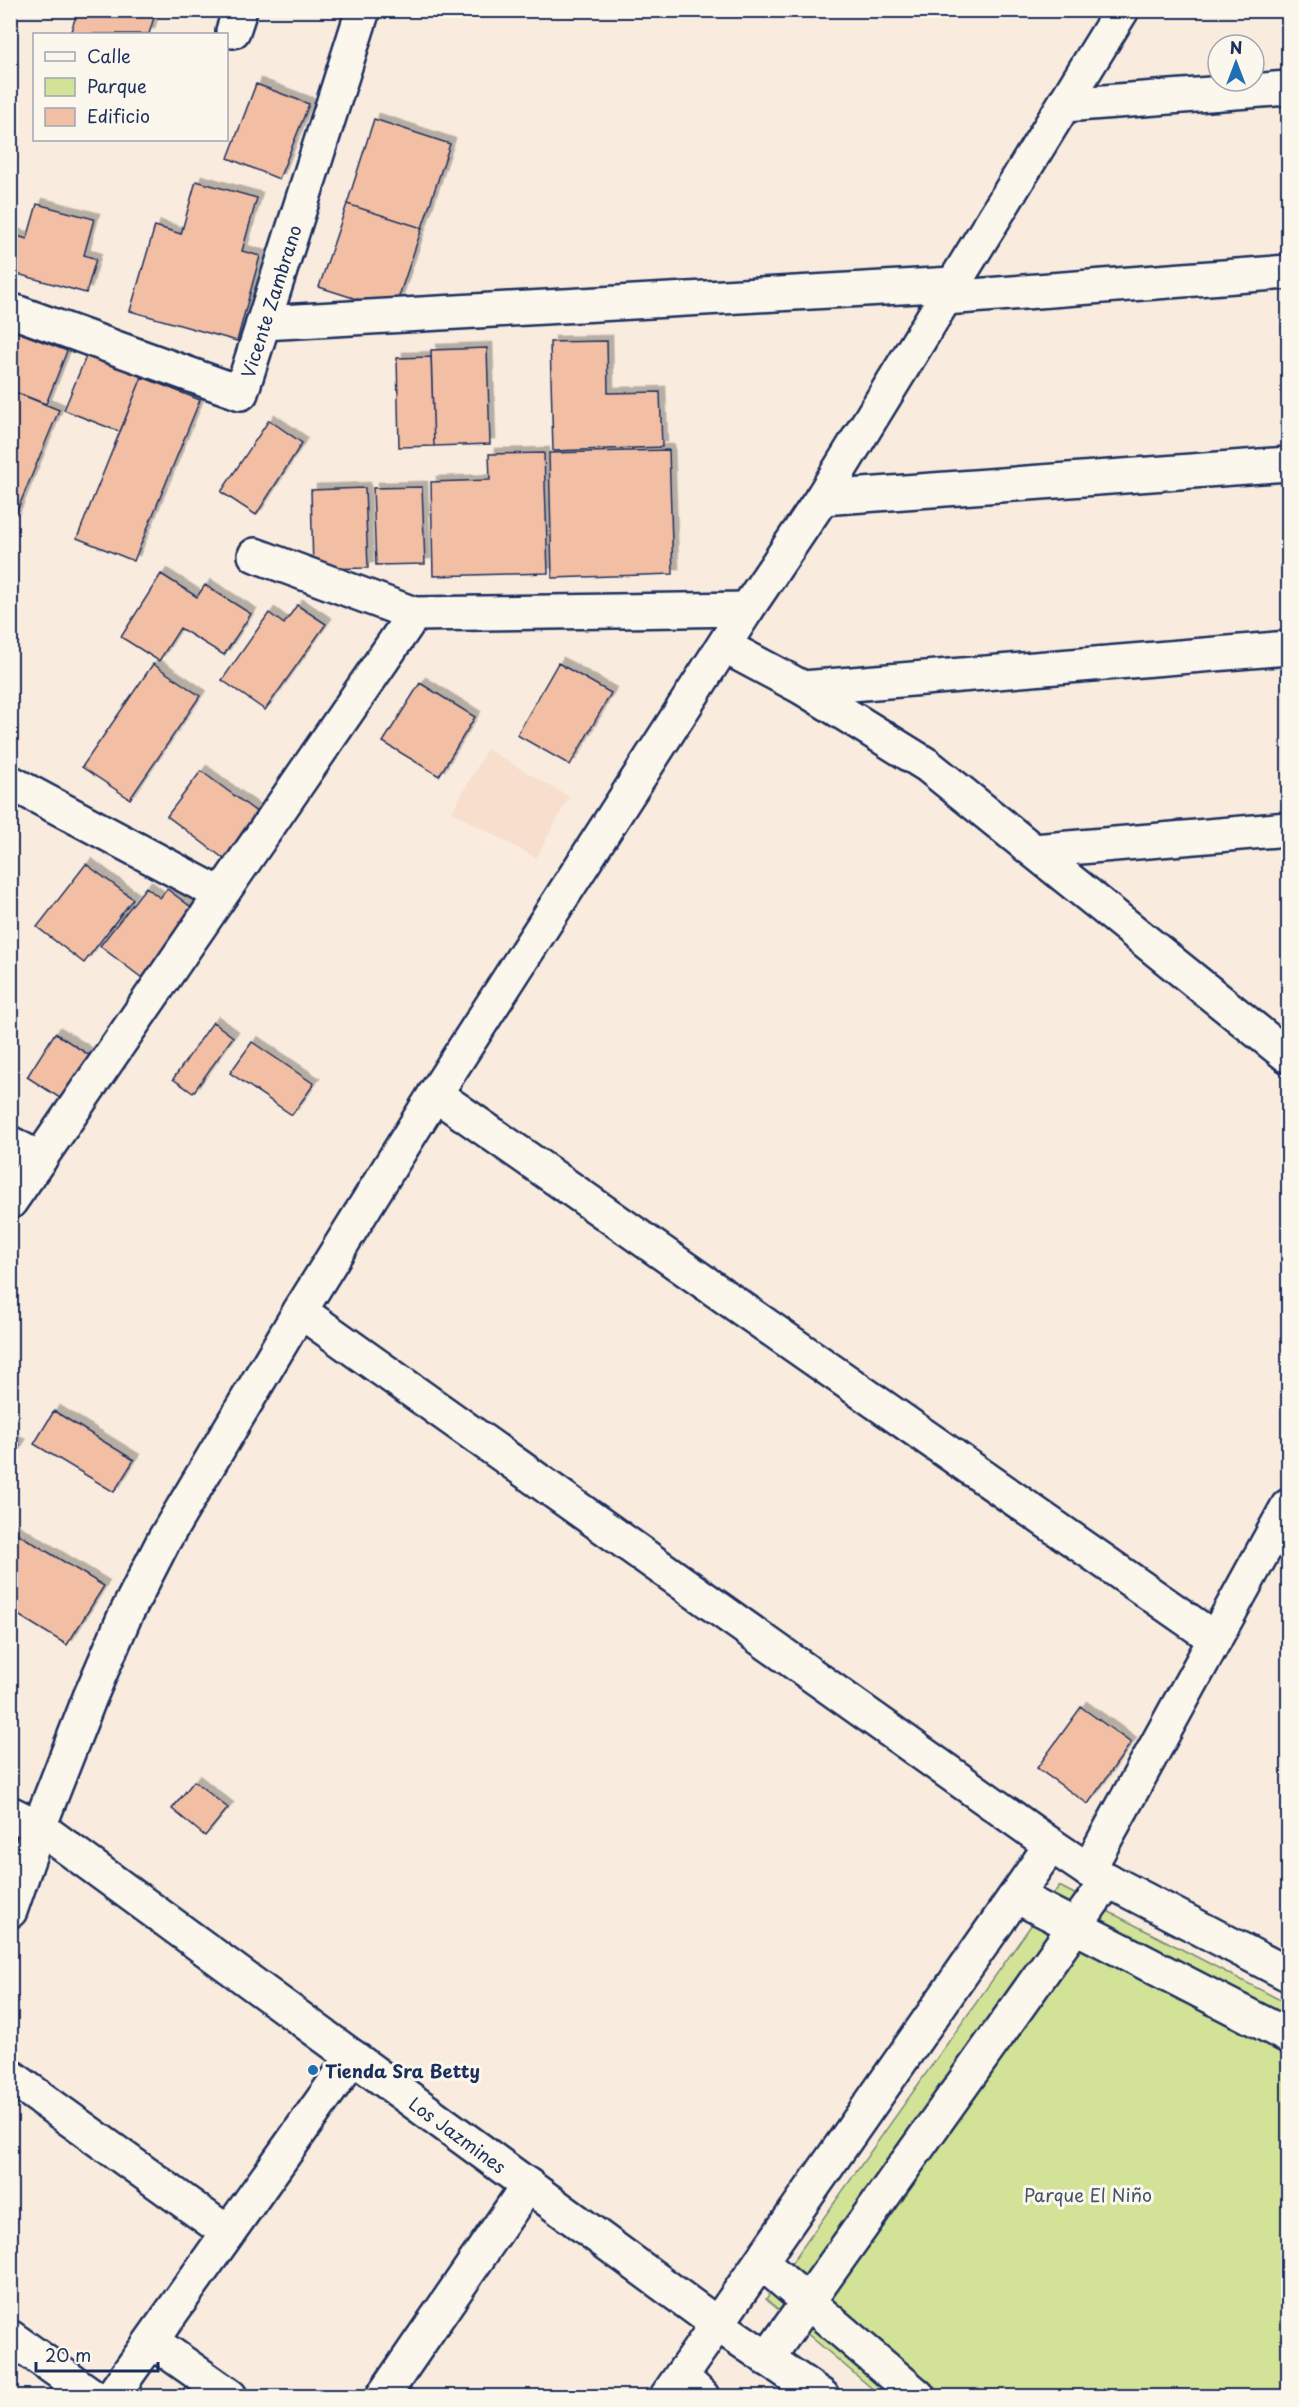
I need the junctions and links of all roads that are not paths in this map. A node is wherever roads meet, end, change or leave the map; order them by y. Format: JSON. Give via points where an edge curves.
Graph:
{"nodes":[{"id":1,"x":363,"y":10,"type":"edge"},
{"id":2,"x":1122,"y":10,"type":"edge"},
{"id":3,"x":1288,"y":88,"type":"edge"},
{"id":4,"x":1064,"y":105,"type":"junction"},
{"id":5,"x":1288,"y":272,"type":"edge"},
{"id":6,"x":949,"y":291,"type":"junction"},
{"id":7,"x":10,"y":310,"type":"edge"},
{"id":8,"x":263,"y":323,"type":"junction"},
{"id":9,"x":1288,"y":464,"type":"edge"},
{"id":10,"x":822,"y":498,"type":"junction"},
{"id":11,"x":255,"y":555,"type":"dead end"},
{"id":12,"x":747,"y":609,"type":"junction"},
{"id":13,"x":414,"y":614,"type":"junction"},
{"id":14,"x":724,"y":646,"type":"junction"},
{"id":15,"x":1288,"y":648,"type":"edge"},
{"id":16,"x":803,"y":688,"type":"junction"},
{"id":17,"x":10,"y":783,"type":"edge"},
{"id":18,"x":1288,"y":829,"type":"edge"},
{"id":19,"x":1034,"y":851,"type":"junction"},
{"id":20,"x":220,"y":894,"type":"junction"},
{"id":21,"x":1288,"y":1056,"type":"edge"},
{"id":22,"x":435,"y":1094,"type":"junction"},
{"id":23,"x":10,"y":1143,"type":"edge"},
{"id":24,"x":40,"y":1159,"type":"junction"},
{"id":25,"x":10,"y":1202,"type":"edge"},
{"id":26,"x":300,"y":1311,"type":"junction"},
{"id":27,"x":1288,"y":1506,"type":"edge"},
{"id":28,"x":1215,"y":1639,"type":"junction"},
{"id":29,"x":25,"y":1820,"type":"edge"},
{"id":30,"x":1051,"y":1845,"type":"junction"},
{"id":31,"x":1098,"y":1875,"type":"junction"},
{"id":32,"x":1016,"y":1896,"type":"junction"},
{"id":33,"x":10,"y":1911,"type":"edge"},
{"id":34,"x":1075,"y":1926,"type":"junction"},
{"id":35,"x":1288,"y":1974,"type":"edge"},
{"id":36,"x":1288,"y":2036,"type":"edge"},
{"id":37,"x":353,"y":2057,"type":"junction"},
{"id":38,"x":10,"y":2076,"type":"edge"},
{"id":39,"x":528,"y":2186,"type":"junction"},
{"id":40,"x":228,"y":2233,"type":"junction"},
{"id":41,"x":761,"y":2262,"type":"junction"},
{"id":42,"x":717,"y":2324,"type":"junction"},
{"id":43,"x":10,"y":2337,"type":"edge"},
{"id":44,"x":152,"y":2341,"type":"junction"},
{"id":45,"x":767,"y":2358,"type":"junction"},
{"id":46,"x":683,"y":2390,"type":"edge"},
{"id":47,"x":93,"y":2397,"type":"edge"},
{"id":48,"x":112,"y":2397,"type":"edge"},
{"id":49,"x":230,"y":2397,"type":"edge"},
{"id":50,"x":383,"y":2397,"type":"edge"},
{"id":51,"x":822,"y":2397,"type":"edge"},
{"id":52,"x":918,"y":2397,"type":"edge"}],
"edges":[{"from":1,"to":8,"type":"street","name":"Vicente Zambrano"},
{"from":2,"to":4,"type":"street"},
{"from":3,"to":4,"type":"street"},
{"from":4,"to":6,"type":"street"},
{"from":5,"to":6,"type":"street"},
{"from":6,"to":8,"type":"street"},
{"from":6,"to":10,"type":"street"},
{"from":7,"to":8,"type":"street","name":"Vicente Zambrano","via":[[242,393]]},
{"from":9,"to":10,"type":"street"},
{"from":10,"to":12,"type":"street"},
{"from":11,"to":13,"type":"street"},
{"from":12,"to":13,"type":"street"},
{"from":12,"to":14,"type":"street"},
{"from":13,"to":20,"type":"street"},
{"from":14,"to":16,"type":"street"},
{"from":14,"to":22,"type":"street"},
{"from":15,"to":16,"type":"street"},
{"from":16,"to":19,"type":"street","via":[[927,765]]},
{"from":17,"to":20,"type":"street"},
{"from":18,"to":19,"type":"street"},
{"from":19,"to":21,"type":"street"},
{"from":20,"to":24,"type":"street"},
{"from":22,"to":26,"type":"street"},
{"from":22,"to":28,"type":"street"},
{"from":23,"to":24,"type":"street"},
{"from":24,"to":25,"type":"street"},
{"from":26,"to":29,"type":"street","via":[[159,1549],[90,1697]]},
{"from":26,"to":30,"type":"street"},
{"from":27,"to":28,"type":"street"},
{"from":28,"to":31,"type":"street"},
{"from":29,"to":33,"type":"street"},
{"from":29,"to":37,"type":"street","name":"Los Jazmines"},
{"from":30,"to":31,"type":"street"},
{"from":30,"to":32,"type":"street"},
{"from":31,"to":34,"type":"street"},
{"from":31,"to":35,"type":"street"},
{"from":32,"to":34,"type":"street"},
{"from":32,"to":41,"type":"street"},
{"from":34,"to":36,"type":"street"},
{"from":34,"to":45,"type":"street"},
{"from":37,"to":39,"type":"street","name":"Los Jazmines"},
{"from":37,"to":40,"type":"street"},
{"from":38,"to":40,"type":"street"},
{"from":39,"to":42,"type":"street","name":"Los Jazmines"},
{"from":39,"to":50,"type":"street"},
{"from":40,"to":44,"type":"street"},
{"from":41,"to":42,"type":"street"},
{"from":41,"to":52,"type":"street"},
{"from":42,"to":45,"type":"street","name":"Los Jazmines"},
{"from":42,"to":46,"type":"street"},
{"from":43,"to":47,"type":"street"},
{"from":44,"to":48,"type":"street"},
{"from":44,"to":49,"type":"street"},
{"from":45,"to":51,"type":"street","name":"Los Jazmines"}]}
